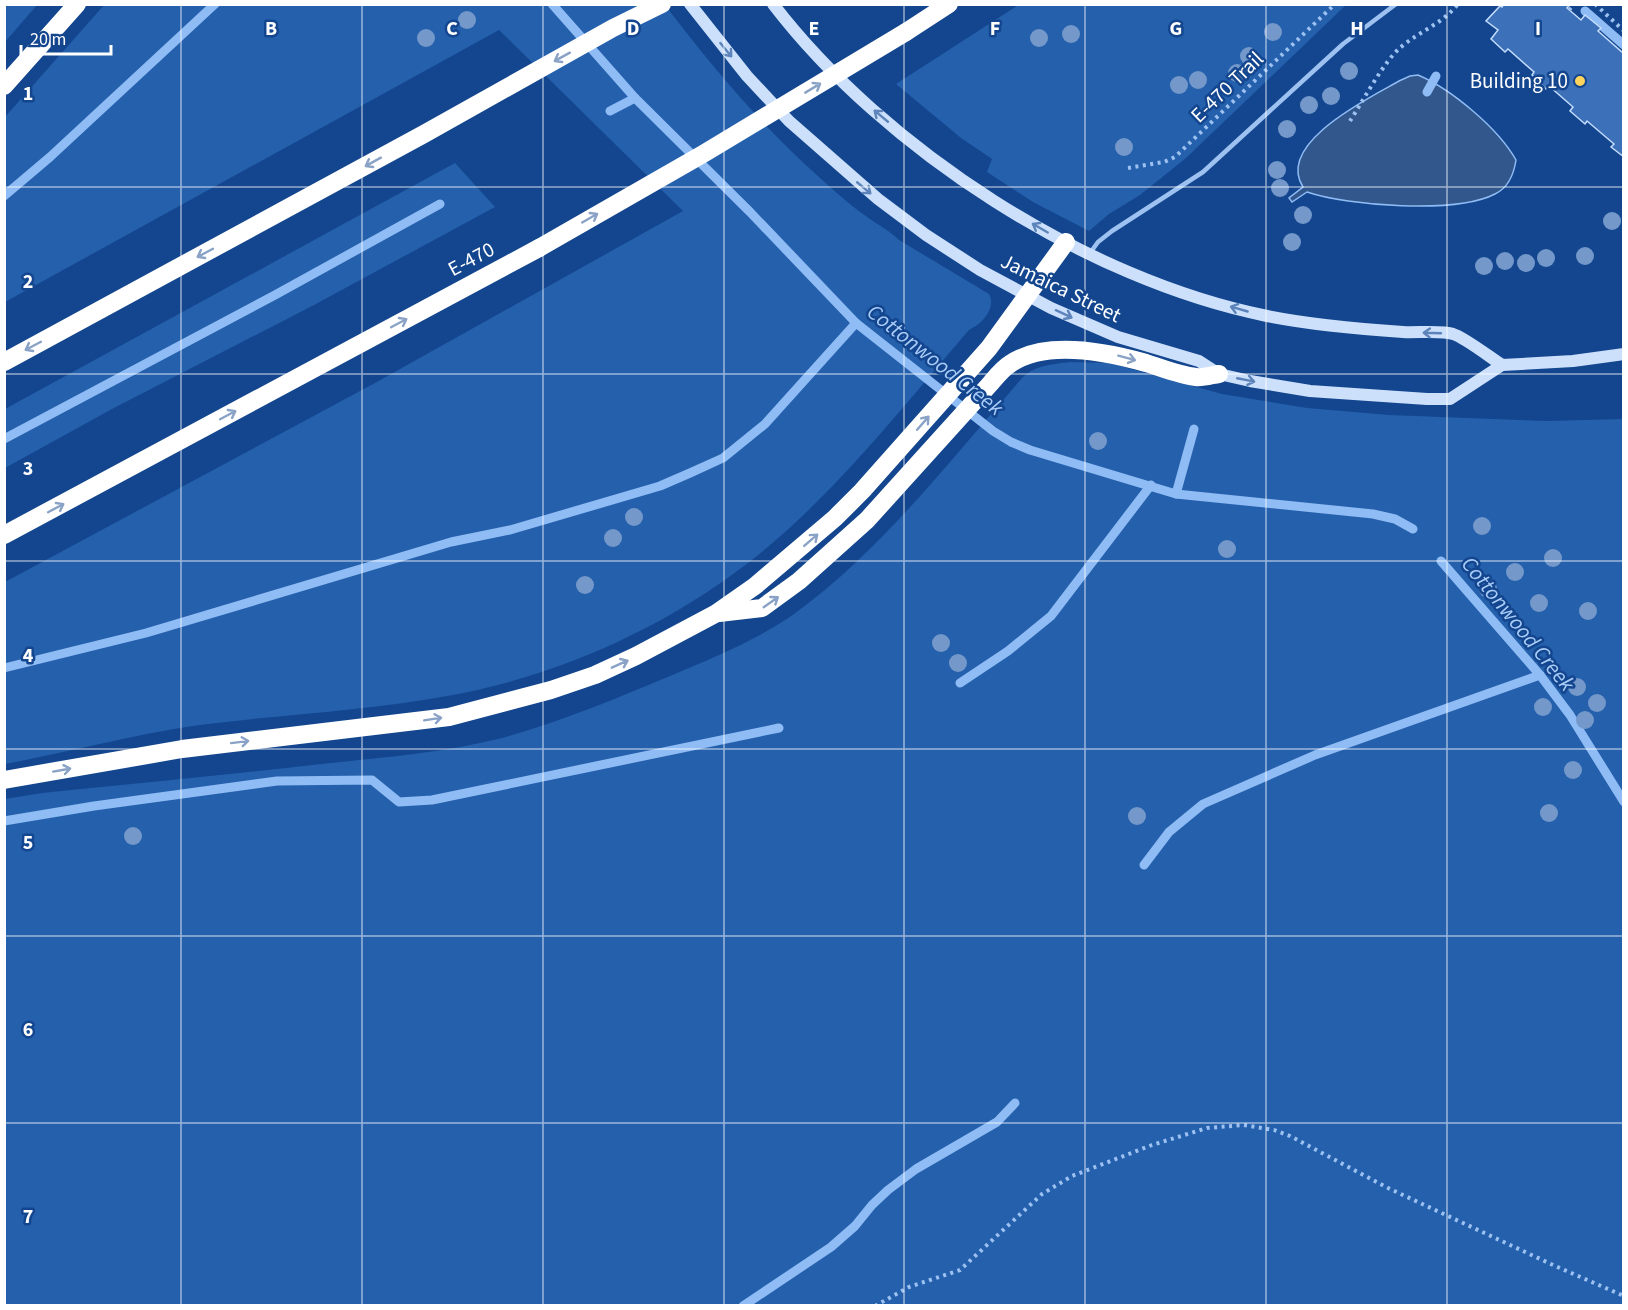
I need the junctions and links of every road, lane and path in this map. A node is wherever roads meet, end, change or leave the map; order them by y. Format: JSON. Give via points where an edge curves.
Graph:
{"nodes":[{"id":1,"x":77,"y":4,"type":"edge"},
{"id":2,"x":628,"y":4,"type":"edge"},
{"id":3,"x":662,"y":4,"type":"edge"},
{"id":4,"x":690,"y":4,"type":"edge"},
{"id":5,"x":773,"y":4,"type":"edge"},
{"id":6,"x":949,"y":4,"type":"edge"},
{"id":7,"x":1335,"y":4,"type":"edge"},
{"id":8,"x":1396,"y":4,"type":"edge"},
{"id":9,"x":1458,"y":4,"type":"edge"},
{"id":10,"x":1574,"y":4,"type":"edge"},
{"id":11,"x":1595,"y":4,"type":"edge"},
{"id":12,"x":1569,"y":10,"type":"dead end"},
{"id":13,"x":613,"y":28,"type":"junction"},
{"id":14,"x":1623,"y":31,"type":"edge"},
{"id":15,"x":4,"y":86,"type":"edge"},
{"id":16,"x":1350,"y":121,"type":"dead end"},
{"id":17,"x":1128,"y":168,"type":"dead end"},
{"id":18,"x":1066,"y":242,"type":"junction"},
{"id":19,"x":1089,"y":254,"type":"junction"},
{"id":20,"x":1027,"y":296,"type":"junction"},
{"id":21,"x":1623,"y":354,"type":"edge"},
{"id":22,"x":4,"y":362,"type":"edge"},
{"id":23,"x":1503,"y":365,"type":"junction"},
{"id":24,"x":1219,"y":374,"type":"junction"},
{"id":25,"x":4,"y":535,"type":"edge"},
{"id":26,"x":715,"y":614,"type":"junction"},
{"id":27,"x":4,"y":780,"type":"edge"},
{"id":28,"x":1623,"y":1296,"type":"edge"},
{"id":29,"x":875,"y":1305,"type":"edge"}],
"edges":[{"from":1,"to":15,"type":"highway"},
{"from":2,"to":13,"type":"highway"},
{"from":3,"to":13,"type":"highway"},
{"from":4,"to":20,"type":"main road","name":"Jamaica Street","one_way":true,"via":[[747,76],[829,158],[926,235]]},
{"from":18,"to":5,"type":"main road","name":"Jamaica Street","one_way":true,"via":[[977,191],[900,133],[845,85]]},
{"from":25,"to":6,"type":"highway","name":"E-470","one_way":true,"bridge":true,"via":[[540,248]]},
{"from":7,"to":17,"type":"path","name":"E-470 Trail","via":[[1175,157]]},
{"from":8,"to":19,"type":"lane","via":[[1343,44],[1203,172],[1112,231]]},
{"from":9,"to":16,"type":"path","via":[[1446,18],[1396,52]]},
{"from":10,"to":12,"type":"path"},
{"from":11,"to":14,"type":"path"},
{"from":13,"to":22,"type":"highway","one_way":true},
{"from":18,"to":19,"type":"main road","name":"Jamaica Street"},
{"from":18,"to":20,"type":"highway"},
{"from":23,"to":19,"type":"main road","name":"Jamaica Street","one_way":true,"via":[[1452,333],[1363,329],[1265,316],[1205,300]]},
{"from":20,"to":24,"type":"main road","name":"Jamaica Street","one_way":true,"via":[[1118,337],[1199,361]]},
{"from":26,"to":20,"type":"highway","one_way":true,"via":[[767,578],[849,504],[989,348]]},
{"from":21,"to":23,"type":"main road","name":"Jamaica Street"},
{"from":24,"to":23,"type":"main road","name":"Jamaica Street","one_way":true,"via":[[1310,391],[1450,399]]},
{"from":26,"to":24,"type":"highway","one_way":true,"via":[[770,604],[844,542],[1017,360],[1075,350],[1114,355],[1197,378]]},
{"from":27,"to":26,"type":"highway","one_way":true,"via":[[152,754],[477,711],[595,675]]},
{"from":28,"to":29,"type":"path","via":[[1396,1192],[1290,1136],[1237,1125],[1194,1131],[1072,1176],[1042,1194],[960,1270],[909,1287]]}]}
